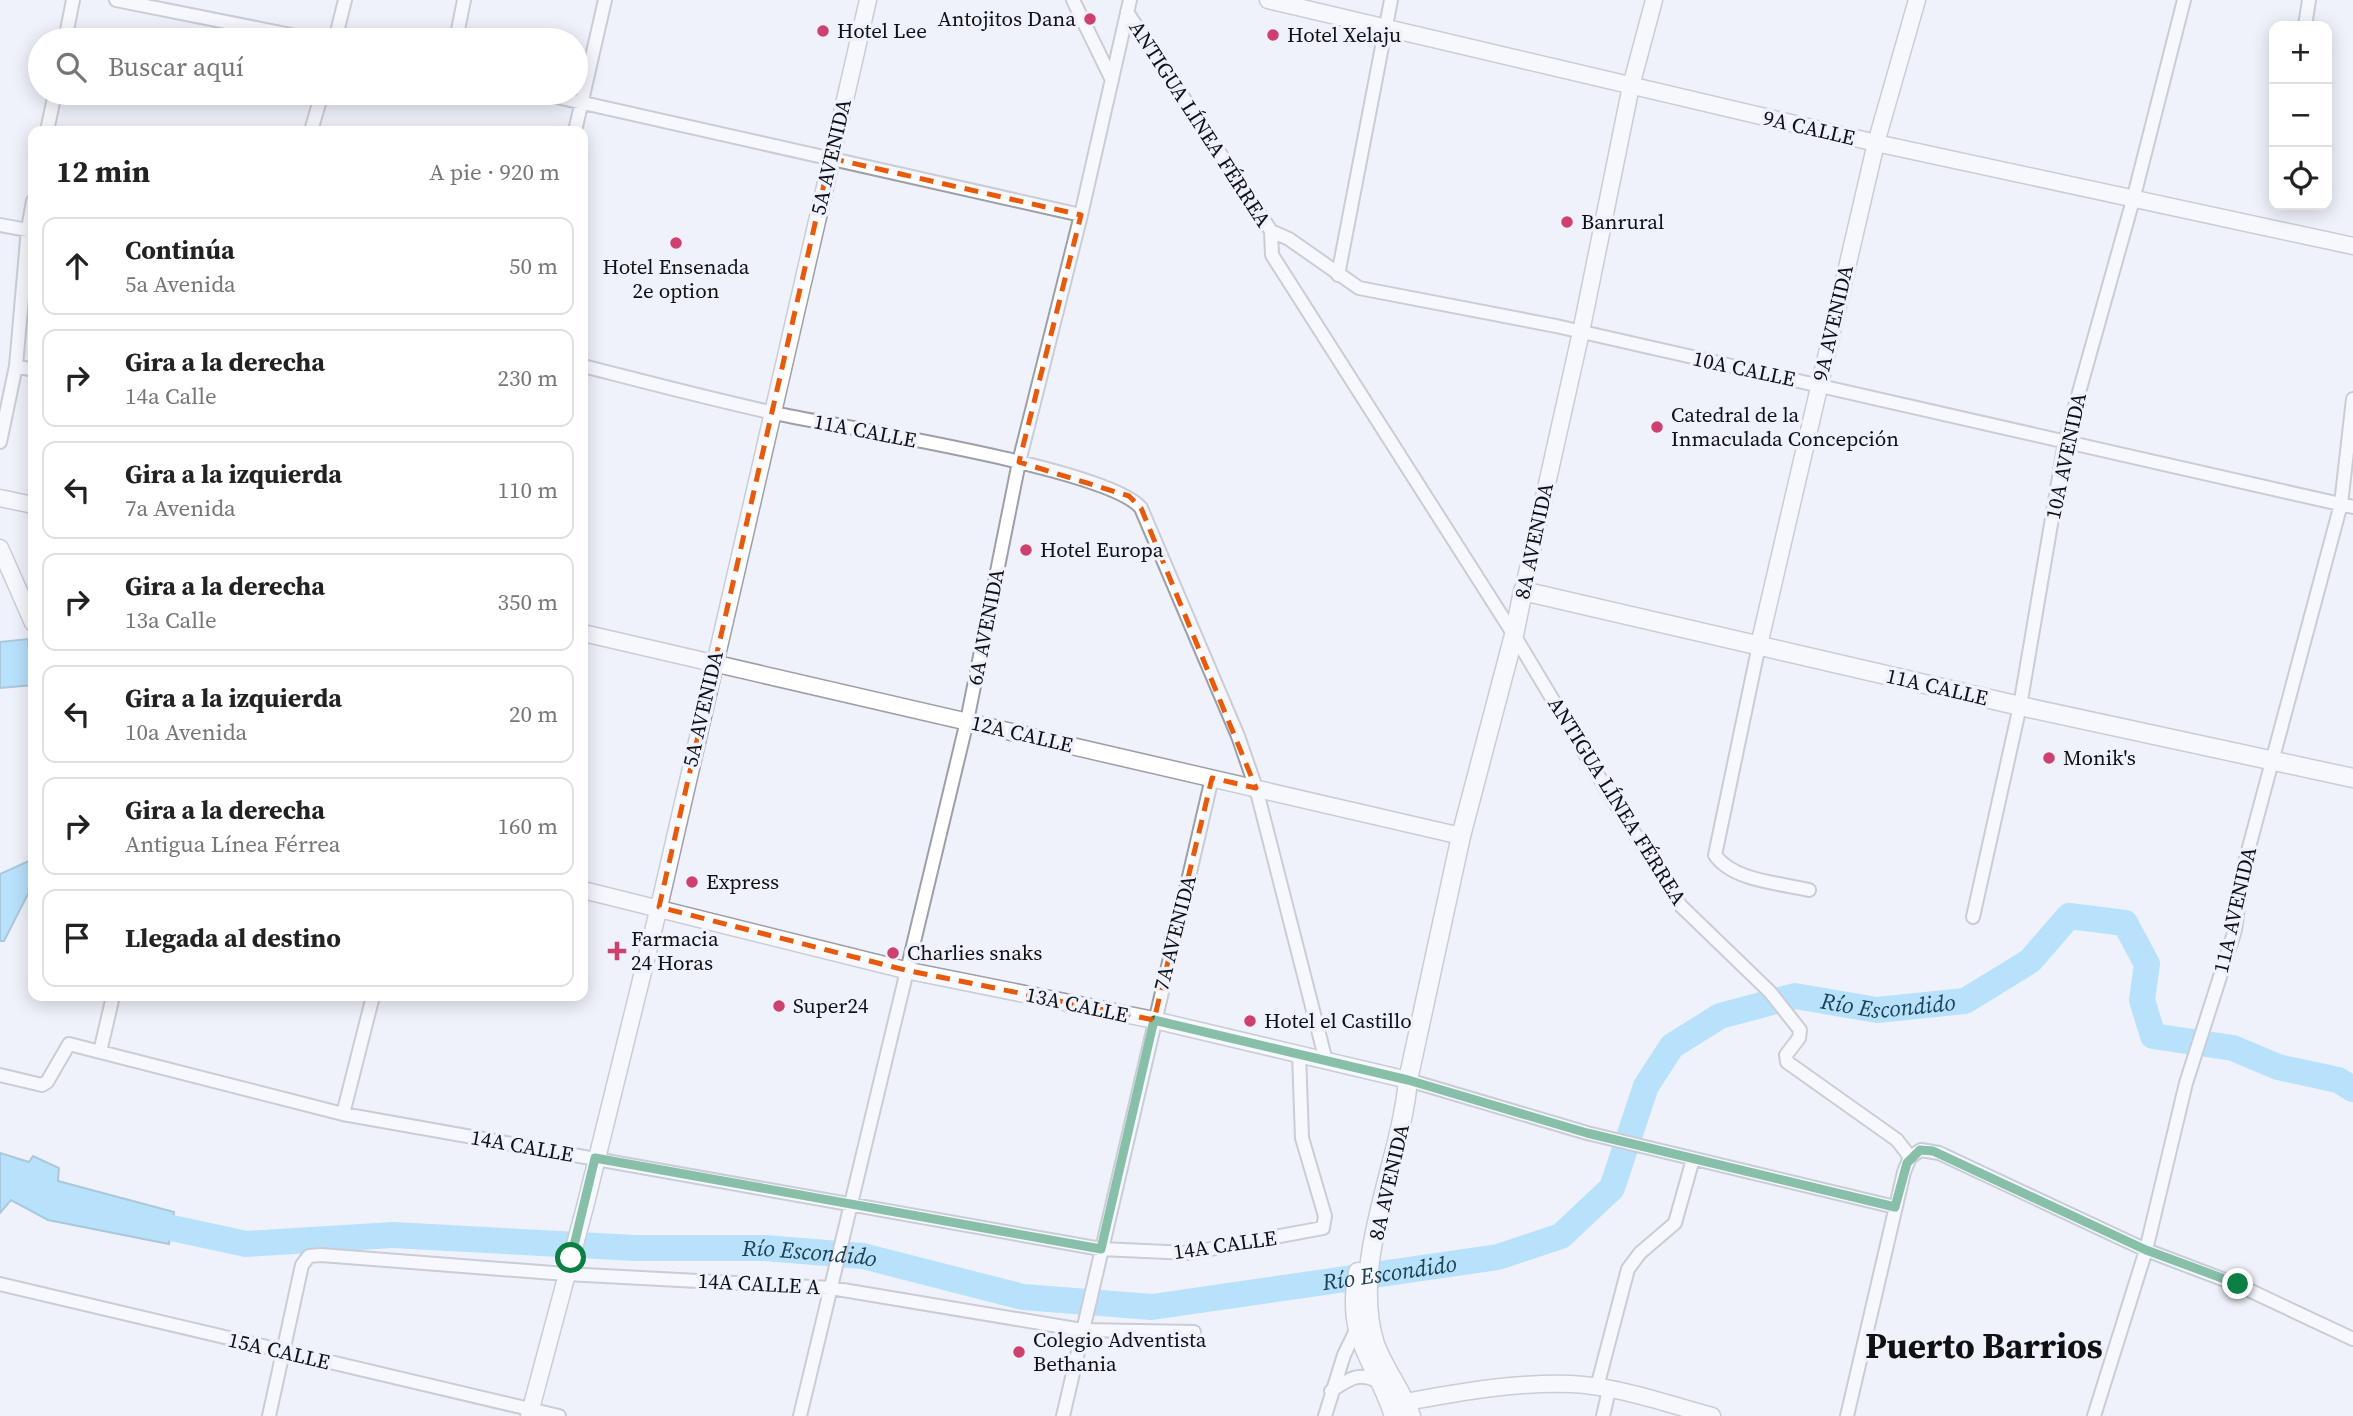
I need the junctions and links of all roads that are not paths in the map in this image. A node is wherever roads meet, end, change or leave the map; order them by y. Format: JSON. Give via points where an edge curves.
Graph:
{"nodes":[{"id":1,"x":73,"y":0,"type":"edge"},
{"id":2,"x":116,"y":0,"type":"edge"},
{"id":3,"x":345,"y":0,"type":"edge"},
{"id":4,"x":464,"y":0,"type":"edge"},
{"id":5,"x":605,"y":0,"type":"edge"},
{"id":6,"x":868,"y":0,"type":"edge"},
{"id":7,"x":1073,"y":0,"type":"edge"},
{"id":8,"x":1268,"y":0,"type":"edge"},
{"id":9,"x":1391,"y":0,"type":"edge"},
{"id":10,"x":1654,"y":0,"type":"edge"},
{"id":11,"x":1917,"y":0,"type":"edge"},
{"id":12,"x":2184,"y":0,"type":"edge"},
{"id":13,"x":2309,"y":0,"type":"edge"},
{"id":14,"x":1128,"y":6,"type":"edge"},
{"id":15,"x":2306,"y":21,"type":"edge"},
{"id":16,"x":67,"y":28,"type":"edge"},
{"id":17,"x":256,"y":28,"type":"edge"},
{"id":18,"x":338,"y":28,"type":"edge"},
{"id":19,"x":458,"y":28,"type":"edge"},
{"id":20,"x":1383,"y":29,"type":"junction"},
{"id":21,"x":588,"y":73,"type":"edge"},
{"id":22,"x":1112,"y":80,"type":"junction"},
{"id":23,"x":1631,"y":86,"type":"junction"},
{"id":24,"x":52,"y":105,"type":"edge"},
{"id":25,"x":318,"y":105,"type":"edge"},
{"id":26,"x":581,"y":105,"type":"edge"},
{"id":27,"x":588,"y":105,"type":"edge"},
{"id":28,"x":48,"y":126,"type":"edge"},
{"id":29,"x":312,"y":126,"type":"edge"},
{"id":30,"x":576,"y":126,"type":"edge"},
{"id":31,"x":1876,"y":143,"type":"junction"},
{"id":32,"x":830,"y":158,"type":"junction"},
{"id":33,"x":2133,"y":200,"type":"junction"},
{"id":34,"x":1081,"y":215,"type":"junction"},
{"id":35,"x":0,"y":225,"type":"edge"},
{"id":36,"x":28,"y":230,"type":"edge"},
{"id":37,"x":1271,"y":231,"type":"junction"},
{"id":38,"x":2353,"y":247,"type":"edge"},
{"id":39,"x":28,"y":249,"type":"edge"},
{"id":40,"x":1338,"y":275,"type":"junction"},
{"id":41,"x":1581,"y":332,"type":"junction"},
{"id":42,"x":16,"y":366,"type":"junction"},
{"id":43,"x":588,"y":367,"type":"edge"},
{"id":44,"x":28,"y":369,"type":"edge"},
{"id":45,"x":1818,"y":384,"type":"junction"},
{"id":46,"x":2353,"y":399,"type":"edge"},
{"id":47,"x":773,"y":413,"type":"junction"},
{"id":48,"x":0,"y":442,"type":"edge"},
{"id":49,"x":2065,"y":442,"type":"junction"},
{"id":50,"x":1019,"y":462,"type":"junction"},
{"id":51,"x":0,"y":498,"type":"edge"},
{"id":52,"x":28,"y":504,"type":"edge"},
{"id":53,"x":2347,"y":506,"type":"edge"},
{"id":54,"x":0,"y":548,"type":"edge"},
{"id":55,"x":1522,"y":591,"type":"junction"},
{"id":56,"x":28,"y":612,"type":"edge"},
{"id":57,"x":588,"y":634,"type":"edge"},
{"id":58,"x":1514,"y":635,"type":"junction"},
{"id":59,"x":1759,"y":645,"type":"junction"},
{"id":60,"x":713,"y":663,"type":"junction"},
{"id":61,"x":2020,"y":706,"type":"junction"},
{"id":62,"x":967,"y":722,"type":"junction"},
{"id":63,"x":2272,"y":760,"type":"junction"},
{"id":64,"x":1213,"y":778,"type":"junction"},
{"id":65,"x":2353,"y":778,"type":"edge"},
{"id":66,"x":1256,"y":788,"type":"junction"},
{"id":67,"x":1461,"y":835,"type":"junction"},
{"id":68,"x":1809,"y":890,"type":"dead end"},
{"id":69,"x":588,"y":891,"type":"edge"},
{"id":70,"x":659,"y":907,"type":"junction"},
{"id":71,"x":1973,"y":917,"type":"dead end"},
{"id":72,"x":905,"y":970,"type":"junction"},
{"id":73,"x":112,"y":1001,"type":"edge"},
{"id":74,"x":372,"y":1001,"type":"edge"},
{"id":75,"x":1154,"y":1020,"type":"junction"},
{"id":76,"x":100,"y":1052,"type":"junction"},
{"id":77,"x":1299,"y":1054,"type":"junction"},
{"id":78,"x":1326,"y":1061,"type":"junction"},
{"id":79,"x":0,"y":1076,"type":"edge"},
{"id":80,"x":1408,"y":1080,"type":"junction"},
{"id":81,"x":343,"y":1114,"type":"junction"},
{"id":82,"x":1688,"y":1157,"type":"junction"},
{"id":83,"x":1910,"y":1157,"type":"junction"},
{"id":84,"x":595,"y":1158,"type":"junction"},
{"id":85,"x":1895,"y":1207,"type":"junction"},
{"id":86,"x":847,"y":1212,"type":"junction"},
{"id":87,"x":1101,"y":1249,"type":"junction"},
{"id":88,"x":2146,"y":1250,"type":"junction"},
{"id":89,"x":568,"y":1266,"type":"junction"},
{"id":90,"x":0,"y":1284,"type":"edge"},
{"id":91,"x":831,"y":1287,"type":"junction"},
{"id":92,"x":1361,"y":1290,"type":"junction"},
{"id":93,"x":1084,"y":1324,"type":"junction"},
{"id":94,"x":1358,"y":1326,"type":"junction"},
{"id":95,"x":1194,"y":1332,"type":"dead end"},
{"id":96,"x":2353,"y":1339,"type":"edge"},
{"id":97,"x":282,"y":1352,"type":"junction"},
{"id":98,"x":1377,"y":1381,"type":"junction"},
{"id":99,"x":1603,"y":1388,"type":"junction"},
{"id":100,"x":1331,"y":1391,"type":"junction"},
{"id":101,"x":1401,"y":1411,"type":"edge"},
{"id":102,"x":530,"y":1413,"type":"edge"},
{"id":103,"x":269,"y":1416,"type":"edge"},
{"id":104,"x":559,"y":1416,"type":"edge"},
{"id":105,"x":800,"y":1416,"type":"edge"},
{"id":106,"x":1063,"y":1416,"type":"edge"},
{"id":107,"x":1325,"y":1416,"type":"edge"},
{"id":108,"x":1603,"y":1416,"type":"edge"},
{"id":109,"x":1712,"y":1416,"type":"edge"},
{"id":110,"x":1847,"y":1416,"type":"edge"},
{"id":111,"x":2094,"y":1416,"type":"edge"}],
"edges":[{"from":1,"to":16,"type":"street"},
{"from":2,"to":17,"type":"street"},
{"from":3,"to":18,"type":"street"},
{"from":4,"to":19,"type":"street"},
{"from":5,"to":21,"type":"street"},
{"from":6,"to":32,"type":"street","name":"5A AVENIDA"},
{"from":7,"to":22,"type":"street"},
{"from":8,"to":20,"type":"street","name":"9A CALLE"},
{"from":9,"to":20,"type":"street"},
{"from":10,"to":23,"type":"street","name":"8A AVENIDA"},
{"from":11,"to":31,"type":"street","name":"9A AVENIDA"},
{"from":12,"to":33,"type":"street","name":"10A AVENIDA"},
{"from":13,"to":15,"type":"street"},
{"from":14,"to":22,"type":"street","name":"6A AVENIDA"},
{"from":14,"to":37,"type":"street","name":"ANTIGUA LÍNEA FÉRREA"},
{"from":20,"to":23,"type":"street","name":"9A CALLE"},
{"from":20,"to":40,"type":"street"},
{"from":22,"to":34,"type":"street","name":"6A AVENIDA"},
{"from":23,"to":31,"type":"street","name":"9A CALLE"},
{"from":23,"to":41,"type":"street","name":"8A AVENIDA"},
{"from":24,"to":28,"type":"street"},
{"from":25,"to":29,"type":"street"},
{"from":26,"to":30,"type":"street"},
{"from":27,"to":32,"type":"street"},
{"from":31,"to":33,"type":"street","name":"9A CALLE"},
{"from":31,"to":45,"type":"street","name":"9A AVENIDA"},
{"from":32,"to":34,"type":"street"},
{"from":32,"to":47,"type":"street","name":"5A AVENIDA"},
{"from":33,"to":38,"type":"street","name":"9A CALLE"},
{"from":33,"to":49,"type":"street","name":"10A AVENIDA"},
{"from":34,"to":50,"type":"street","name":"6A AVENIDA"},
{"from":35,"to":36,"type":"street"},
{"from":37,"to":40,"type":"street","name":"10A CALLE"},
{"from":37,"to":58,"type":"street","name":"ANTIGUA LÍNEA FÉRREA","via":[[1272,255]]},
{"from":39,"to":42,"type":"street"},
{"from":40,"to":41,"type":"street","name":"10A CALLE","via":[[1359,288]]},
{"from":41,"to":45,"type":"street","name":"10A CALLE"},
{"from":41,"to":55,"type":"street","name":"8A AVENIDA"},
{"from":42,"to":44,"type":"street"},
{"from":42,"to":48,"type":"street"},
{"from":43,"to":47,"type":"street","name":"11A CALLE"},
{"from":45,"to":49,"type":"street","name":"10A CALLE"},
{"from":45,"to":59,"type":"street","name":"9A AVENIDA"},
{"from":46,"to":53,"type":"street","name":"11A AVENIDA"},
{"from":47,"to":50,"type":"street","name":"11A CALLE"},
{"from":47,"to":60,"type":"street","name":"5A AVENIDA"},
{"from":49,"to":53,"type":"street","name":"10A CALLE"},
{"from":49,"to":61,"type":"street","name":"10A AVENIDA"},
{"from":50,"to":62,"type":"street","name":"6A AVENIDA"},
{"from":50,"to":66,"type":"street","name":"11A CALLE","via":[[1119,492],[1141,508]]},
{"from":51,"to":52,"type":"street"},
{"from":53,"to":63,"type":"street","name":"11A AVENIDA"},
{"from":54,"to":56,"type":"street"},
{"from":55,"to":58,"type":"main road","name":"8A AVENIDA"},
{"from":55,"to":59,"type":"main road","name":"11A CALLE"},
{"from":57,"to":60,"type":"street","name":"12A CALLE"},
{"from":58,"to":67,"type":"main road","name":"8A AVENIDA"},
{"from":58,"to":83,"type":"street","name":"ANTIGUA LÍNEA FÉRREA","via":[[1681,906],[1770,992],[1800,1030],[1786,1055],[1787,1062],[1897,1140]]},
{"from":59,"to":61,"type":"main road","name":"11A CALLE"},
{"from":59,"to":68,"type":"street","name":"9A AVENIDA","via":[[1715,855],[1734,872]]},
{"from":60,"to":62,"type":"street","name":"12A CALLE"},
{"from":60,"to":70,"type":"street","name":"5A AVENIDA"},
{"from":61,"to":63,"type":"main road","name":"11A CALLE"},
{"from":61,"to":71,"type":"street","name":"10A AVENIDA"},
{"from":62,"to":64,"type":"street","name":"12A CALLE"},
{"from":62,"to":72,"type":"street","name":"6A AVENIDA"},
{"from":63,"to":65,"type":"main road","name":"11A CALLE"},
{"from":63,"to":88,"type":"street","name":"11A AVENIDA","via":[[2244,866],[2235,930],[2197,1051]]},
{"from":64,"to":66,"type":"street","name":"12A CALLE"},
{"from":64,"to":75,"type":"street","name":"7A AVENIDA"},
{"from":66,"to":67,"type":"street","name":"12A CALLE"},
{"from":66,"to":78,"type":"street"},
{"from":67,"to":80,"type":"main road","name":"8A AVENIDA"},
{"from":69,"to":70,"type":"street","name":"13A CALLE"},
{"from":70,"to":72,"type":"street","name":"13A CALLE"},
{"from":70,"to":84,"type":"street","name":"5A AVENIDA"},
{"from":72,"to":75,"type":"street","name":"13A CALLE"},
{"from":72,"to":86,"type":"street","name":"6A AVENIDA"},
{"from":73,"to":76,"type":"street"},
{"from":74,"to":81,"type":"street"},
{"from":75,"to":77,"type":"street","name":"13A CALLE"},
{"from":75,"to":87,"type":"street","name":"7A AVENIDA"},
{"from":76,"to":79,"type":"street","name":"14A CALLE","via":[[69,1044],[42,1085]]},
{"from":76,"to":81,"type":"street","name":"14A CALLE"},
{"from":77,"to":78,"type":"street","name":"13A CALLE"},
{"from":77,"to":87,"type":"street","name":"14A CALLE","via":[[1302,1138],[1325,1216],[1319,1231],[1189,1253]]},
{"from":78,"to":80,"type":"street","name":"13A CALLE"},
{"from":80,"to":82,"type":"street","name":"13A CALLE","via":[[1587,1133]]},
{"from":80,"to":92,"type":"main road","name":"8A AVENIDA","via":[[1405,1111]]},
{"from":81,"to":84,"type":"street","name":"14A CALLE"},
{"from":82,"to":85,"type":"street","name":"13A CALLE"},
{"from":82,"to":99,"type":"street","via":[[1675,1223],[1640,1252],[1628,1269]]},
{"from":83,"to":85,"type":"street"},
{"from":83,"to":88,"type":"street","via":[[1920,1150],[1940,1153]]},
{"from":84,"to":86,"type":"street","name":"14A CALLE"},
{"from":84,"to":89,"type":"street","name":"5A AVENIDA"},
{"from":85,"to":110,"type":"street"},
{"from":86,"to":87,"type":"street","name":"14A CALLE","via":[[985,1226]]},
{"from":86,"to":91,"type":"street","name":"6A AVENIDA"},
{"from":87,"to":93,"type":"street","name":"7A AVENIDA"},
{"from":88,"to":96,"type":"street","via":[[2238,1284]]},
{"from":88,"to":111,"type":"street","name":"11A AVENIDA"},
{"from":89,"to":91,"type":"street","name":"14A CALLE A"},
{"from":89,"to":97,"type":"street","name":"14A CALLE A","via":[[309,1256],[302,1265]]},
{"from":89,"to":102,"type":"street","name":"5A AVENIDA"},
{"from":90,"to":97,"type":"street","name":"15A CALLE"},
{"from":91,"to":93,"type":"street","name":"14A CALLE A"},
{"from":91,"to":105,"type":"street","name":"6A AVENIDA"},
{"from":92,"to":94,"type":"main road","name":"8A AVENIDA"},
{"from":92,"to":101,"type":"main road","name":"8A AVENIDA"},
{"from":93,"to":95,"type":"street","name":"14A CALLE A"},
{"from":93,"to":106,"type":"street","name":"7A AVENIDA"},
{"from":94,"to":98,"type":"main road","name":"8A AVENIDA","via":[[1362,1349]]},
{"from":94,"to":100,"type":"street","name":"8A AVENIDA"},
{"from":97,"to":102,"type":"street","name":"15A CALLE"},
{"from":97,"to":103,"type":"street"},
{"from":98,"to":100,"type":"street","via":[[1354,1376]]},
{"from":98,"to":101,"type":"main road","name":"8A AVENIDA"},
{"from":99,"to":101,"type":"street","via":[[1570,1384],[1490,1388]]},
{"from":99,"to":108,"type":"street"},
{"from":99,"to":109,"type":"street"},
{"from":100,"to":107,"type":"street","name":"8A AVENIDA"},
{"from":102,"to":104,"type":"street","name":"15A CALLE"}]}
